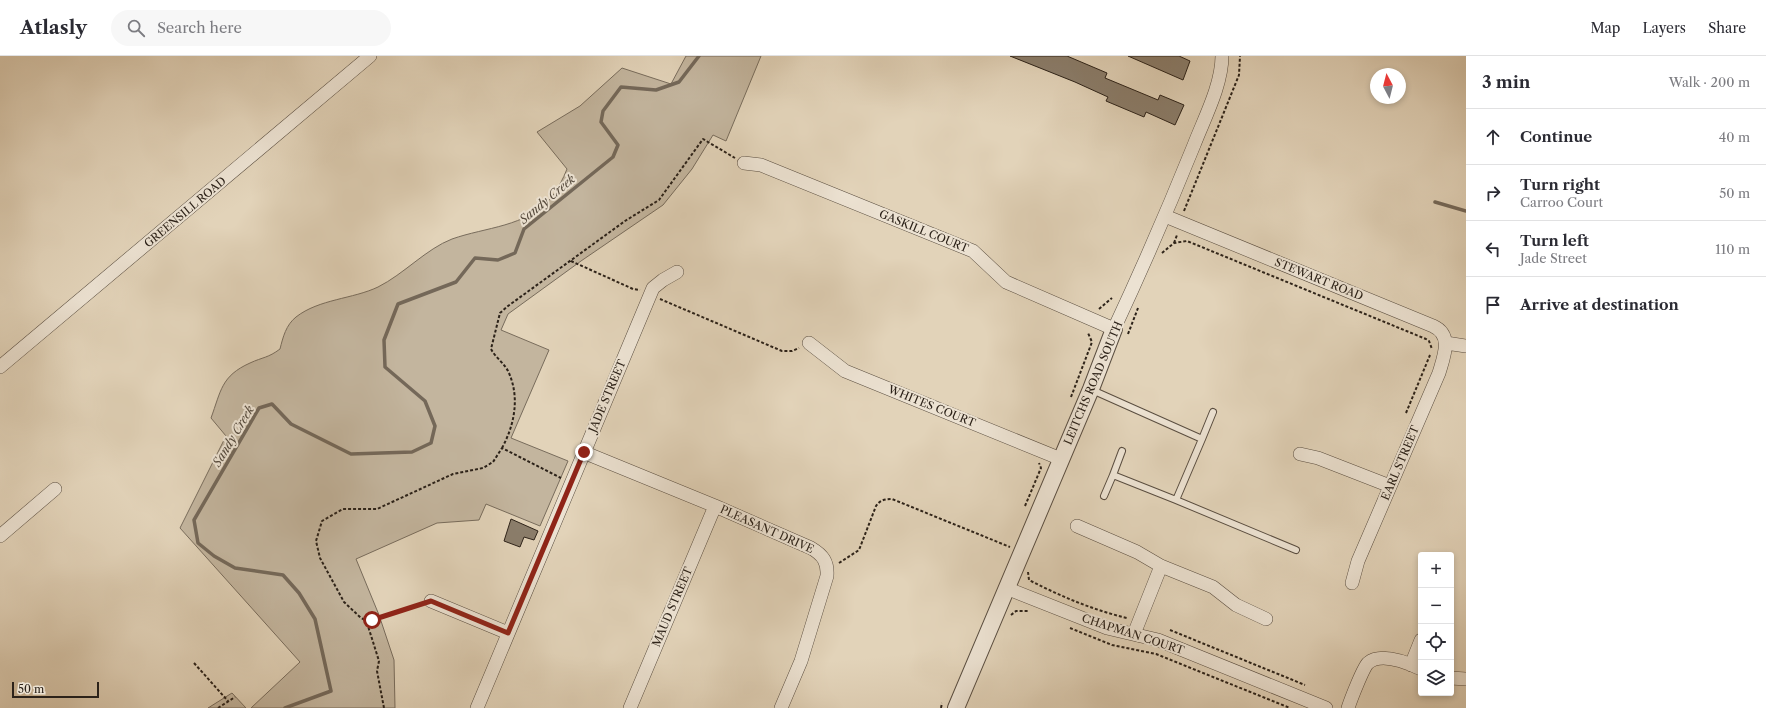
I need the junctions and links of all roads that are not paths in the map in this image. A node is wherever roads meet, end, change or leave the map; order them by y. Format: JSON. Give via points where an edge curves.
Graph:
{"nodes":[{"id":1,"x":370,"y":56,"type":"edge"},
{"id":2,"x":1222,"y":56,"type":"edge"},
{"id":3,"x":744,"y":163,"type":"road end"},
{"id":4,"x":1165,"y":216,"type":"junction"},
{"id":5,"x":677,"y":272,"type":"dead end"},
{"id":6,"x":1120,"y":334,"type":"junction"},
{"id":7,"x":809,"y":343,"type":"road end"},
{"id":8,"x":1446,"y":343,"type":"junction"},
{"id":9,"x":1466,"y":346,"type":"edge"},
{"id":10,"x":0,"y":367,"type":"edge"},
{"id":11,"x":1091,"y":389,"type":"junction"},
{"id":12,"x":1213,"y":412,"type":"dead end"},
{"id":13,"x":1202,"y":438,"type":"junction"},
{"id":14,"x":1122,"y":451,"type":"dead end"},
{"id":15,"x":584,"y":452,"type":"junction"},
{"id":16,"x":1300,"y":454,"type":"dead end"},
{"id":17,"x":1061,"y":459,"type":"junction"},
{"id":18,"x":1113,"y":475,"type":"junction"},
{"id":19,"x":1390,"y":486,"type":"junction"},
{"id":20,"x":55,"y":490,"type":"dead end"},
{"id":21,"x":1104,"y":496,"type":"dead end"},
{"id":22,"x":1176,"y":500,"type":"junction"},
{"id":23,"x":715,"y":506,"type":"junction"},
{"id":24,"x":1077,"y":526,"type":"dead end"},
{"id":25,"x":0,"y":536,"type":"edge"},
{"id":26,"x":1296,"y":550,"type":"dead end"},
{"id":27,"x":1161,"y":566,"type":"junction"},
{"id":28,"x":1352,"y":583,"type":"dead end"},
{"id":29,"x":1006,"y":588,"type":"junction"},
{"id":30,"x":431,"y":601,"type":"road end"},
{"id":31,"x":1266,"y":619,"type":"dead end"},
{"id":32,"x":508,"y":633,"type":"junction"},
{"id":33,"x":1134,"y":634,"type":"junction"},
{"id":34,"x":1418,"y":656,"type":"edge"},
{"id":35,"x":1416,"y":667,"type":"edge"},
{"id":36,"x":1454,"y":678,"type":"edge"},
{"id":37,"x":1466,"y":679,"type":"edge"},
{"id":38,"x":477,"y":708,"type":"edge"},
{"id":39,"x":630,"y":708,"type":"edge"},
{"id":40,"x":781,"y":708,"type":"edge"},
{"id":41,"x":956,"y":708,"type":"edge"},
{"id":42,"x":1326,"y":708,"type":"edge"},
{"id":43,"x":1348,"y":708,"type":"edge"}],
"edges":[{"from":1,"to":10,"type":"street","name":"GREENSILL ROAD"},
{"from":2,"to":4,"type":"street","name":"LEITCHS ROAD SOUTH","via":[[1222,68],[1208,108]]},
{"from":3,"to":6,"type":"street","name":"GASKILL COURT","via":[[761,165],[973,251],[1006,282]]},
{"from":4,"to":6,"type":"street","name":"LEITCHS ROAD SOUTH"},
{"from":4,"to":8,"type":"street","name":"STEWART ROAD","via":[[1439,328]]},
{"from":5,"to":15,"type":"street","name":"JADE STREET","via":[[653,288]]},
{"from":6,"to":11,"type":"street","name":"LEITCHS ROAD SOUTH"},
{"from":7,"to":17,"type":"street","name":"WHITES COURT","via":[[845,371]]},
{"from":8,"to":9,"type":"street"},
{"from":8,"to":19,"type":"street","name":"EARL STREET","via":[[1439,372]]},
{"from":11,"to":13,"type":"lane"},
{"from":11,"to":17,"type":"street","name":"LEITCHS ROAD SOUTH"},
{"from":12,"to":13,"type":"lane"},
{"from":13,"to":22,"type":"lane"},
{"from":14,"to":18,"type":"lane"},
{"from":15,"to":23,"type":"street","name":"PLEASANT DRIVE"},
{"from":15,"to":32,"type":"street","name":"JADE STREET"},
{"from":16,"to":19,"type":"street","via":[[1318,458]]},
{"from":17,"to":29,"type":"street","name":"LEITCHS ROAD SOUTH"},
{"from":18,"to":21,"type":"lane"},
{"from":18,"to":22,"type":"lane"},
{"from":19,"to":28,"type":"street","name":"EARL STREET","via":[[1358,560]]},
{"from":20,"to":25,"type":"street"},
{"from":22,"to":26,"type":"lane"},
{"from":23,"to":39,"type":"street","name":"MAUD STREET"},
{"from":23,"to":40,"type":"street","name":"PLEASANT DRIVE","via":[[811,548],[824,559],[826,576],[800,661]]},
{"from":24,"to":27,"type":"street","via":[[1137,552]]},
{"from":27,"to":31,"type":"street","via":[[1213,587],[1236,605]]},
{"from":27,"to":33,"type":"street"},
{"from":29,"to":33,"type":"street","name":"CHAPMAN COURT","via":[[1107,628]]},
{"from":29,"to":41,"type":"street","name":"LEITCHS ROAD SOUTH"},
{"from":30,"to":32,"type":"street"},
{"from":32,"to":38,"type":"street","name":"JADE STREET"},
{"from":33,"to":42,"type":"street","name":"CHAPMAN COURT","via":[[1158,640]]},
{"from":34,"to":35,"type":"street"},
{"from":35,"to":43,"type":"street","via":[[1384,659],[1367,664]]},
{"from":36,"to":37,"type":"street"}]}
